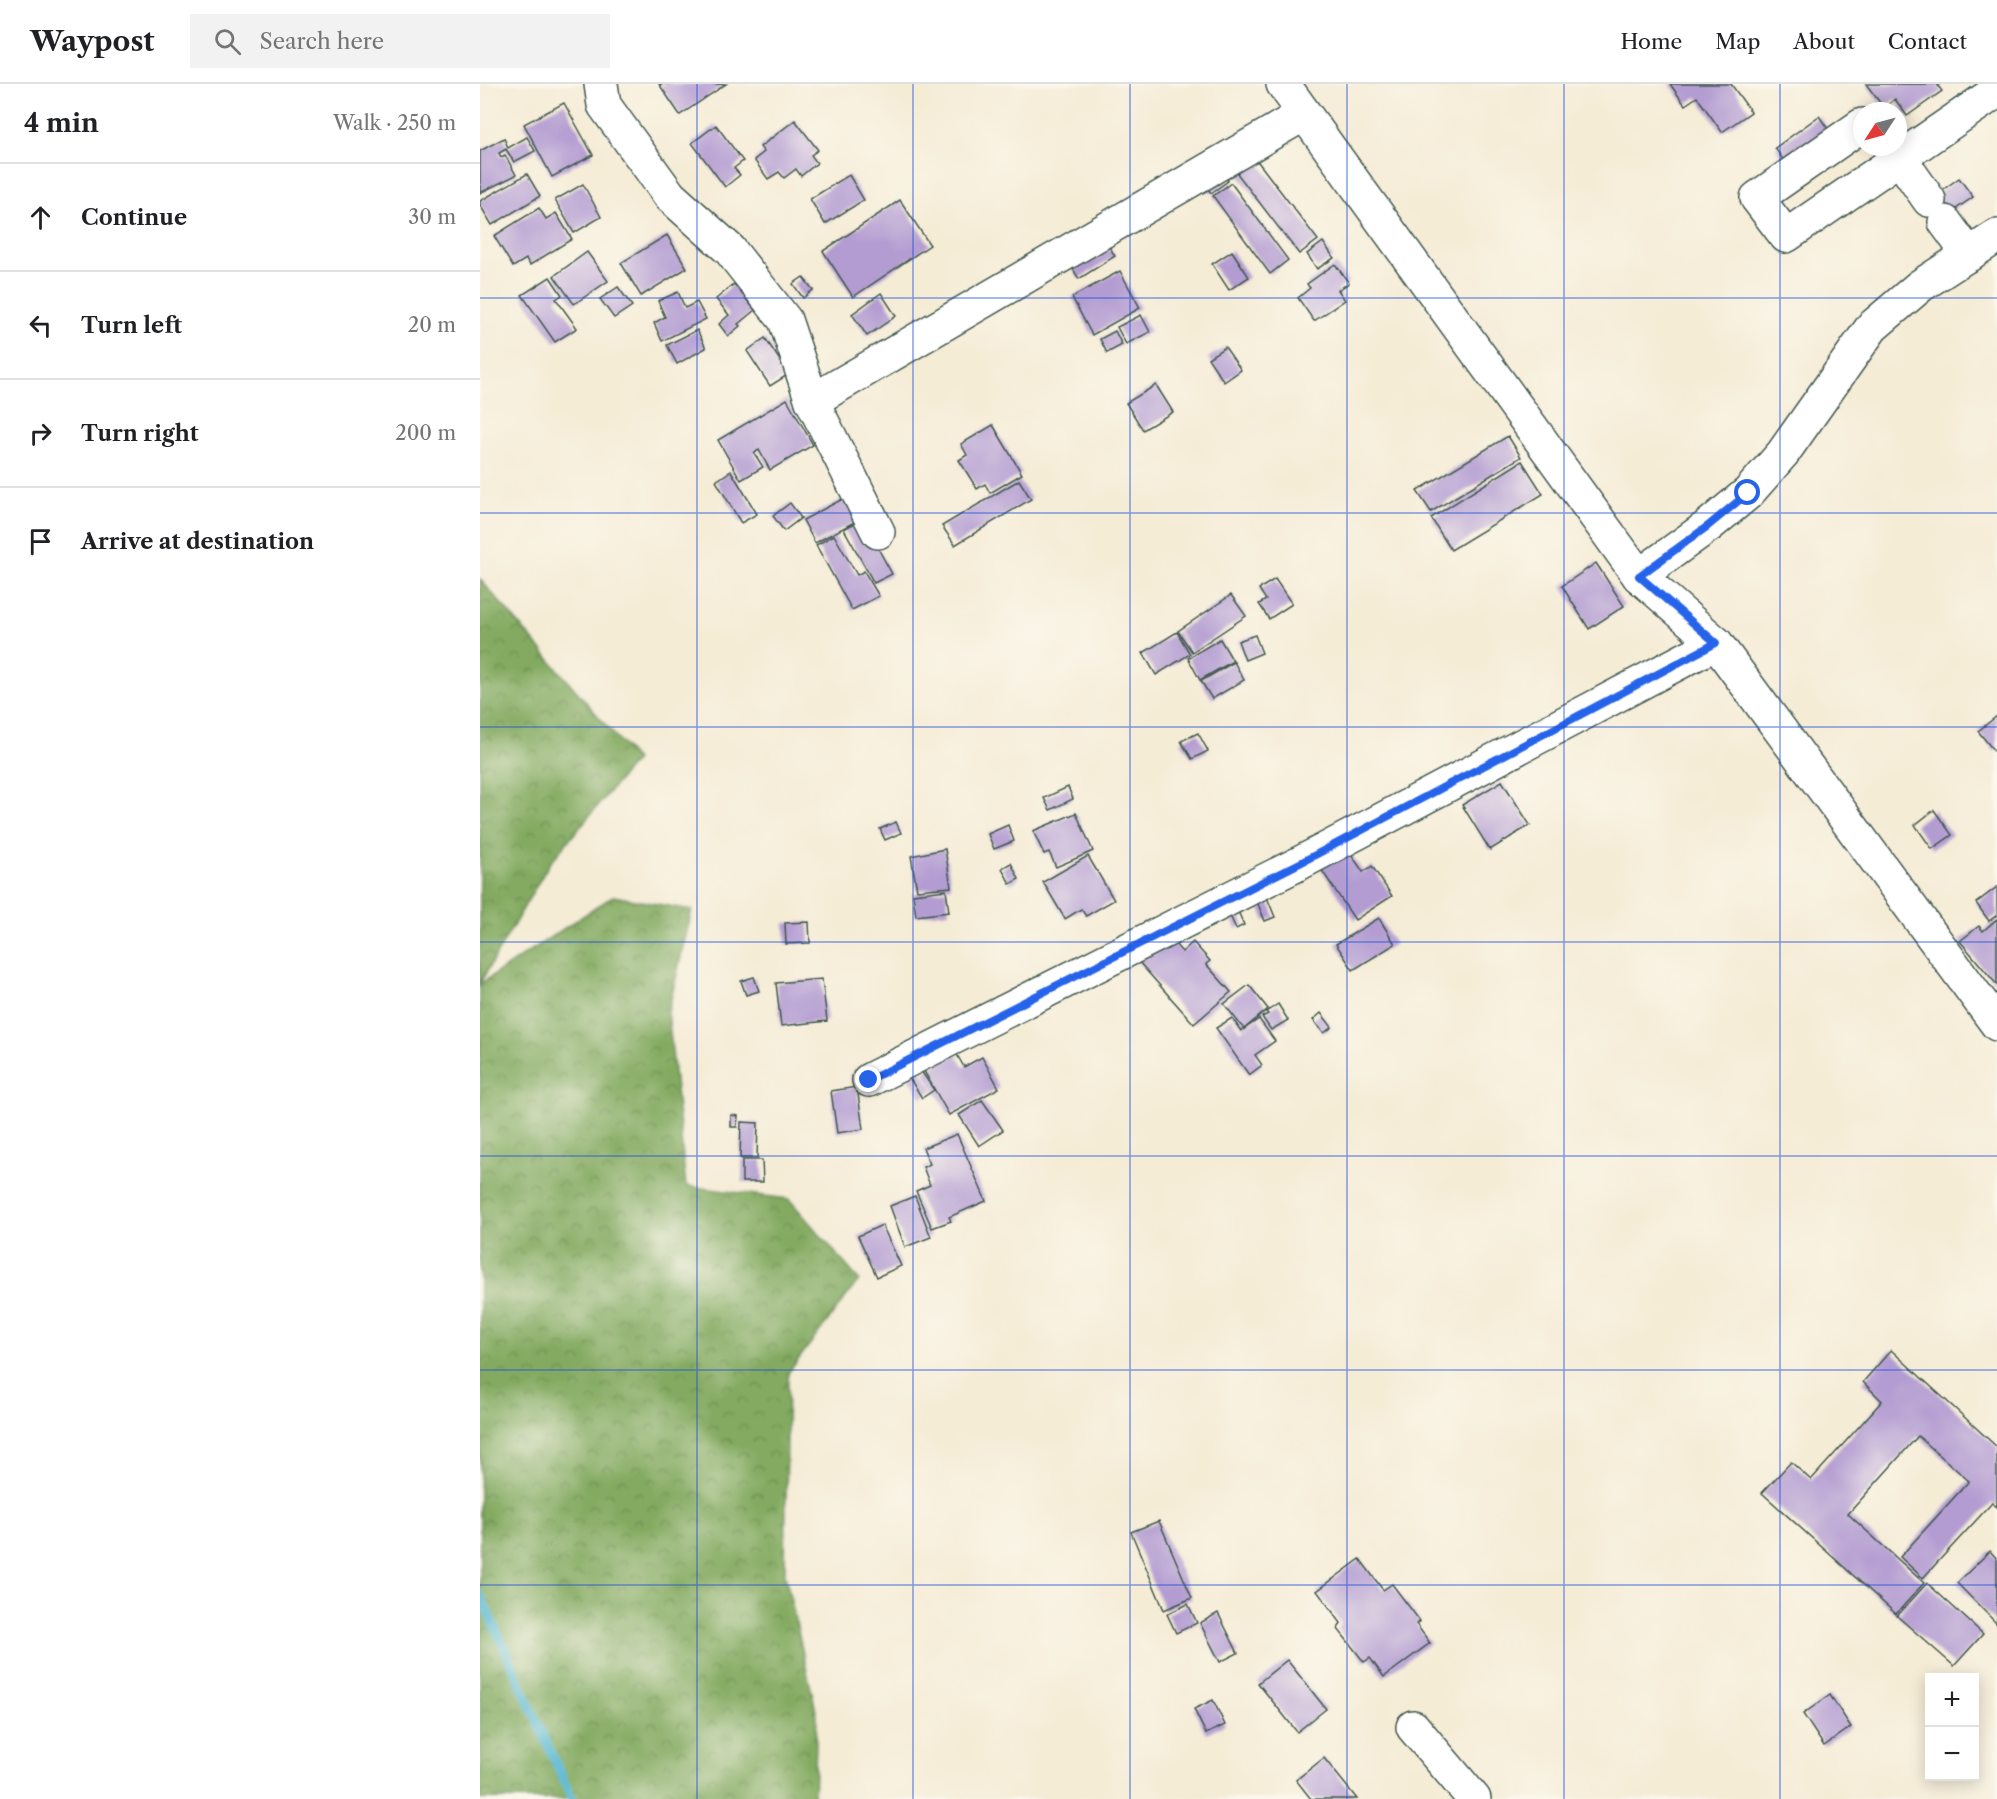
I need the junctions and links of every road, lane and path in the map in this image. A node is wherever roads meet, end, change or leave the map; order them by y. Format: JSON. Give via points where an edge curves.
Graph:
{"nodes":[{"id":1,"x":600,"y":84,"type":"edge"},
{"id":2,"x":1283,"y":84,"type":"edge"},
{"id":3,"x":1997,"y":91,"type":"edge"},
{"id":4,"x":1304,"y":114,"type":"junction"},
{"id":5,"x":1853,"y":131,"type":"edge"},
{"id":6,"x":1907,"y":146,"type":"edge"},
{"id":7,"x":1892,"y":156,"type":"edge"},
{"id":8,"x":1898,"y":156,"type":"edge"},
{"id":9,"x":1997,"y":236,"type":"edge"},
{"id":10,"x":1969,"y":255,"type":"junction"},
{"id":11,"x":812,"y":401,"type":"junction"},
{"id":12,"x":878,"y":532,"type":"dead end"},
{"id":13,"x":1639,"y":576,"type":"junction"},
{"id":14,"x":1716,"y":643,"type":"junction"},
{"id":15,"x":1997,"y":1024,"type":"edge"},
{"id":16,"x":869,"y":1080,"type":"dead end"},
{"id":17,"x":1413,"y":1727,"type":"dead end"},
{"id":18,"x":1474,"y":1799,"type":"edge"}],
"edges":[{"from":1,"to":11,"type":"street","via":[[604,105],[670,196],[730,250],[785,320]]},
{"from":2,"to":4,"type":"street"},
{"from":3,"to":6,"type":"street"},
{"from":4,"to":11,"type":"street"},
{"from":4,"to":13,"type":"street"},
{"from":5,"to":7,"type":"street","via":[[1757,198],[1786,236]]},
{"from":8,"to":10,"type":"street"},
{"from":9,"to":10,"type":"street"},
{"from":10,"to":13,"type":"street","via":[[1920,286],[1872,327],[1783,453],[1748,493]]},
{"from":11,"to":12,"type":"street"},
{"from":13,"to":14,"type":"street"},
{"from":14,"to":15,"type":"street"},
{"from":14,"to":16,"type":"street","via":[[1300,863]]},
{"from":17,"to":18,"type":"street"}]}
